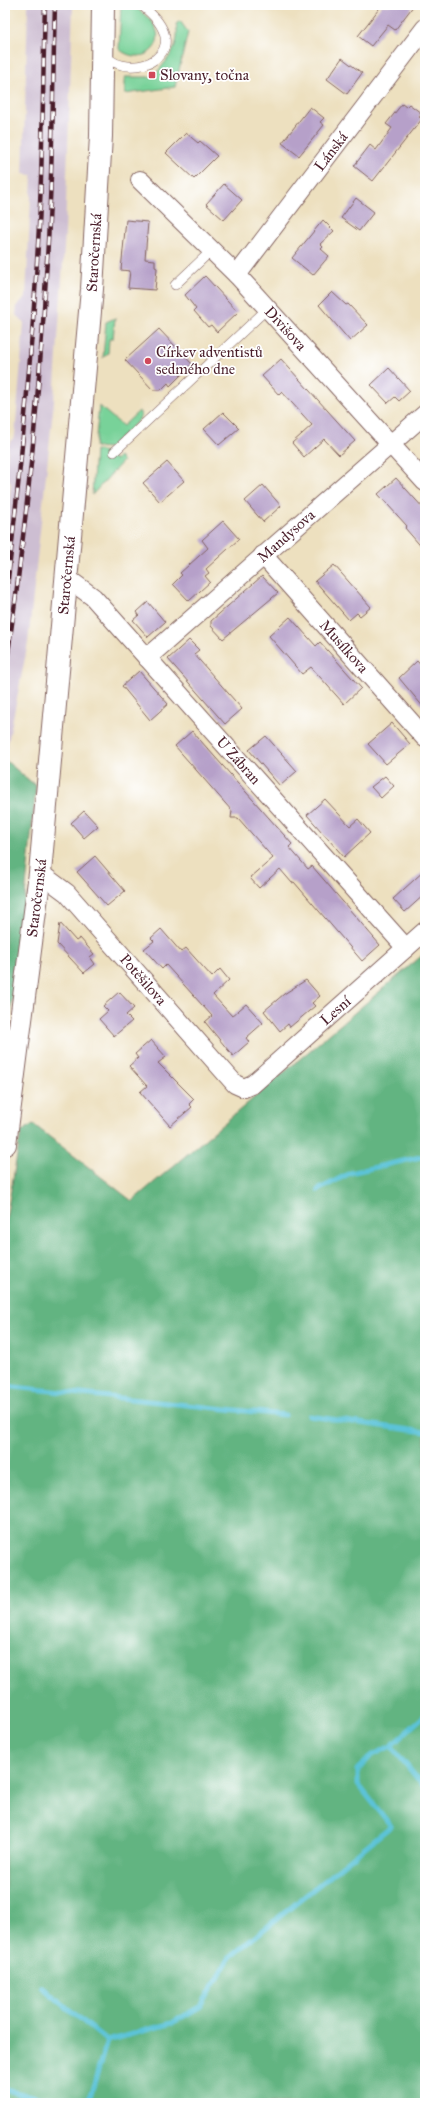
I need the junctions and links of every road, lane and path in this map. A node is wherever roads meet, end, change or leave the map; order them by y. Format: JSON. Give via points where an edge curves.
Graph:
{"nodes":[{"id":1,"x":103,"y":5,"type":"edge"},
{"id":2,"x":148,"y":7,"type":"edge"},
{"id":3,"x":425,"y":28,"type":"edge"},
{"id":4,"x":102,"y":48,"type":"junction"},
{"id":5,"x":140,"y":180,"type":"dead end"},
{"id":6,"x":212,"y":250,"type":"junction"},
{"id":7,"x":237,"y":275,"type":"junction"},
{"id":8,"x":175,"y":285,"type":"dead end"},
{"id":9,"x":267,"y":309,"type":"junction"},
{"id":10,"x":425,"y":414,"type":"edge"},
{"id":11,"x":390,"y":444,"type":"junction"},
{"id":12,"x":114,"y":452,"type":"dead end"},
{"id":13,"x":425,"y":482,"type":"edge"},
{"id":14,"x":263,"y":555,"type":"junction"},
{"id":15,"x":67,"y":578,"type":"junction"},
{"id":16,"x":147,"y":658,"type":"junction"},
{"id":17,"x":425,"y":738,"type":"edge"},
{"id":18,"x":40,"y":872,"type":"junction"},
{"id":19,"x":425,"y":931,"type":"edge"},
{"id":20,"x":406,"y":948,"type":"junction"},
{"id":21,"x":244,"y":1088,"type":"joint"},
{"id":22,"x":5,"y":1144,"type":"edge"}],
"edges":[{"from":1,"to":4,"type":"main road","name":"Staročernská"},
{"from":2,"to":4,"type":"lane","via":[[165,32],[165,46],[159,57],[146,64],[123,64],[110,60]]},
{"from":3,"to":7,"type":"street","name":"Lánská"},
{"from":4,"to":15,"type":"main road","name":"Staročernská","via":[[96,229]]},
{"from":5,"to":6,"type":"street","name":"Divišova"},
{"from":6,"to":7,"type":"street","name":"Divišova"},
{"from":6,"to":8,"type":"lane"},
{"from":7,"to":9,"type":"street","name":"Divišova"},
{"from":9,"to":11,"type":"street","name":"Divišova"},
{"from":9,"to":12,"type":"lane"},
{"from":10,"to":11,"type":"street","name":"Mandysova"},
{"from":11,"to":13,"type":"street","name":"Divišova"},
{"from":11,"to":14,"type":"street","name":"Mandysova"},
{"from":14,"to":16,"type":"street","name":"Mandysova"},
{"from":14,"to":17,"type":"street","name":"Musílkova"},
{"from":15,"to":16,"type":"street","name":"U Zábran","via":[[93,597]]},
{"from":15,"to":18,"type":"main road","name":"Staročernská"},
{"from":16,"to":20,"type":"street","name":"U Zábran"},
{"from":18,"to":21,"type":"street","name":"Potěšilova","via":[[67,893],[235,1084]]},
{"from":18,"to":22,"type":"main road","name":"Staročernská"},
{"from":19,"to":20,"type":"street","name":"Lesní"},
{"from":20,"to":21,"type":"street","name":"Lesní","via":[[253,1084]]}]}
